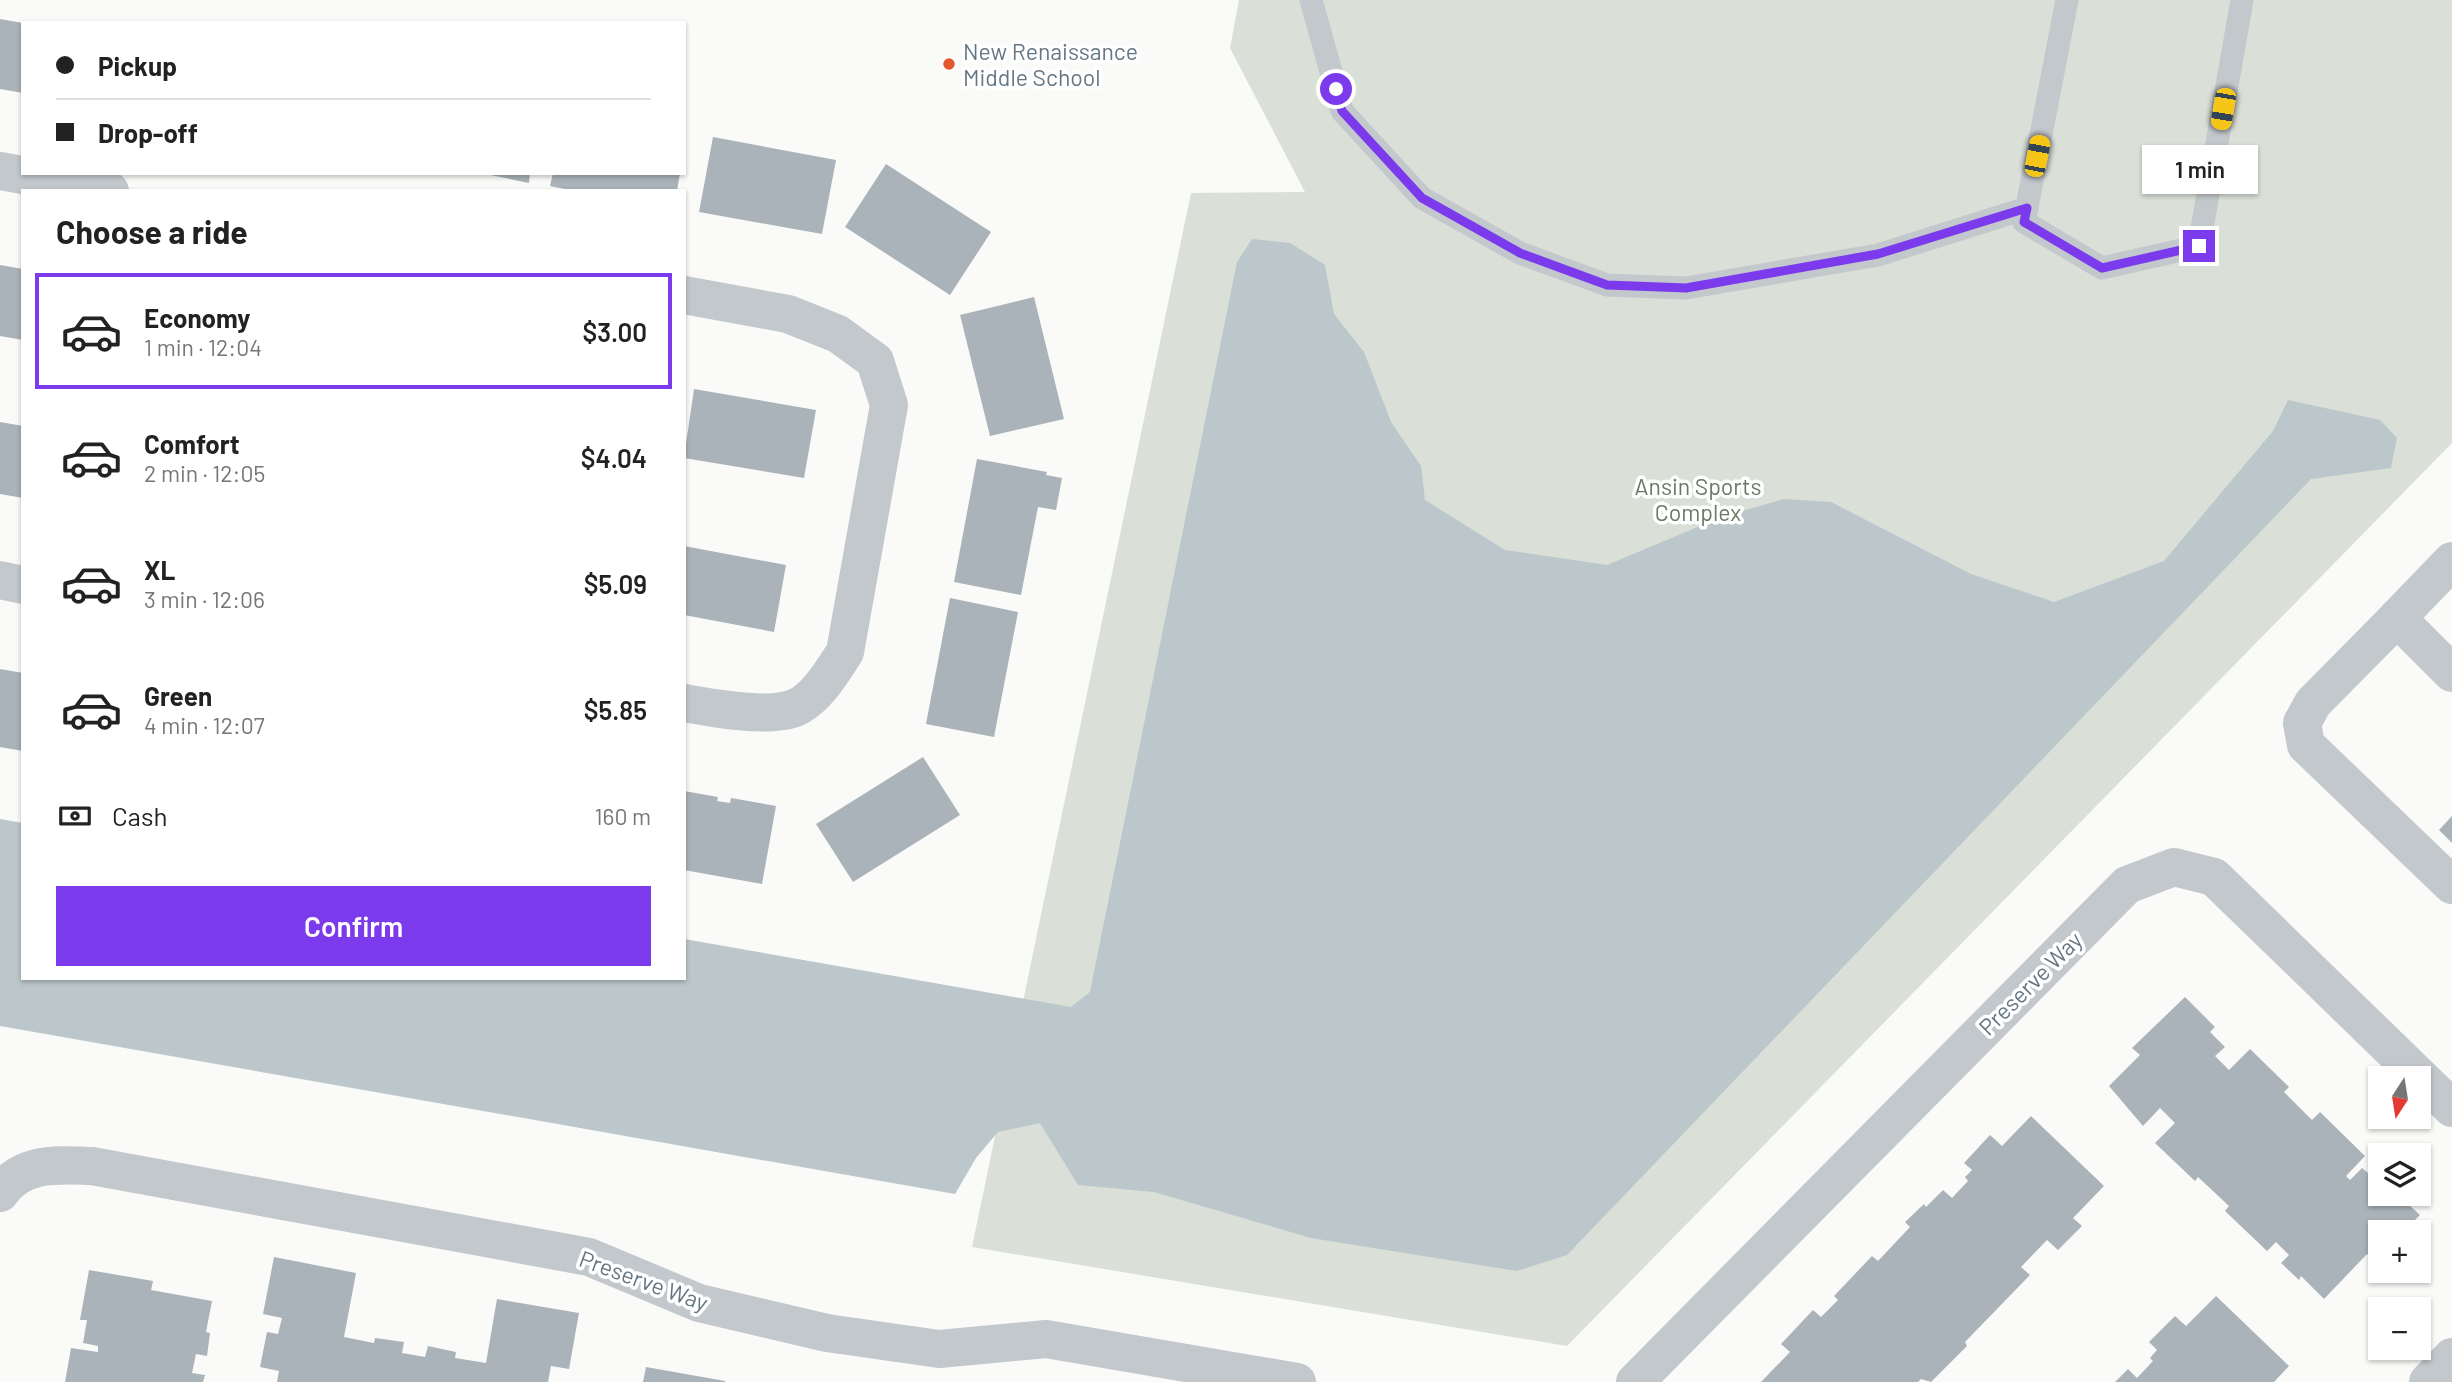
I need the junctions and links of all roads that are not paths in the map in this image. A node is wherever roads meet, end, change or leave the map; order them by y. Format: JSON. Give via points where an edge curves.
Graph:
{"nodes":[{"id":1,"x":1311,"y":0,"type":"edge"},
{"id":2,"x":2067,"y":0,"type":"edge"},
{"id":3,"x":2242,"y":0,"type":"edge"},
{"id":4,"x":0,"y":171,"type":"edge"},
{"id":5,"x":21,"y":175,"type":"edge"},
{"id":6,"x":22,"y":175,"type":"edge"},
{"id":7,"x":99,"y":189,"type":"edge"},
{"id":8,"x":2027,"y":208,"type":"junction"},
{"id":9,"x":686,"y":295,"type":"edge"},
{"id":10,"x":2452,"y":561,"type":"edge"},
{"id":11,"x":0,"y":580,"type":"edge"},
{"id":12,"x":21,"y":584,"type":"edge"},
{"id":13,"x":2397,"y":618,"type":"junction"},
{"id":14,"x":2452,"y":673,"type":"edge"},
{"id":15,"x":686,"y":703,"type":"edge"},
{"id":16,"x":2452,"y":885,"type":"edge"},
{"id":17,"x":2452,"y":1108,"type":"edge"},
{"id":18,"x":0,"y":1193,"type":"edge"},
{"id":19,"x":2452,"y":1357,"type":"edge"},
{"id":20,"x":1297,"y":1382,"type":"edge"},
{"id":21,"x":1635,"y":1382,"type":"edge"},
{"id":22,"x":2428,"y":1382,"type":"edge"}],
"edges":[{"from":1,"to":8,"type":"lane","via":[[1342,111],[1422,198],[1520,253],[1607,285],[1686,288],[1878,254]]},
{"from":2,"to":8,"type":"lane"},
{"from":3,"to":8,"type":"lane","via":[[2199,246],[2102,268],[2024,222]]},
{"from":4,"to":5,"type":"street"},
{"from":6,"to":7,"type":"street"},
{"from":9,"to":15,"type":"street","via":[[788,314],[838,334],[874,361],[889,405],[845,652],[825,682],[798,706],[769,711]]},
{"from":10,"to":13,"type":"street"},
{"from":11,"to":12,"type":"street"},
{"from":13,"to":14,"type":"street"},
{"from":13,"to":16,"type":"street","via":[[2313,703],[2302,723],[2306,746]]},
{"from":17,"to":21,"type":"street","name":"Preserve Way","via":[[2214,877],[2174,867],[2127,885]]},
{"from":18,"to":20,"type":"street","name":"Preserve Way","via":[[9,1180],[42,1165],[93,1166],[589,1257],[699,1303],[827,1333],[939,1349],[1046,1339]]},
{"from":19,"to":22,"type":"street"}]}
